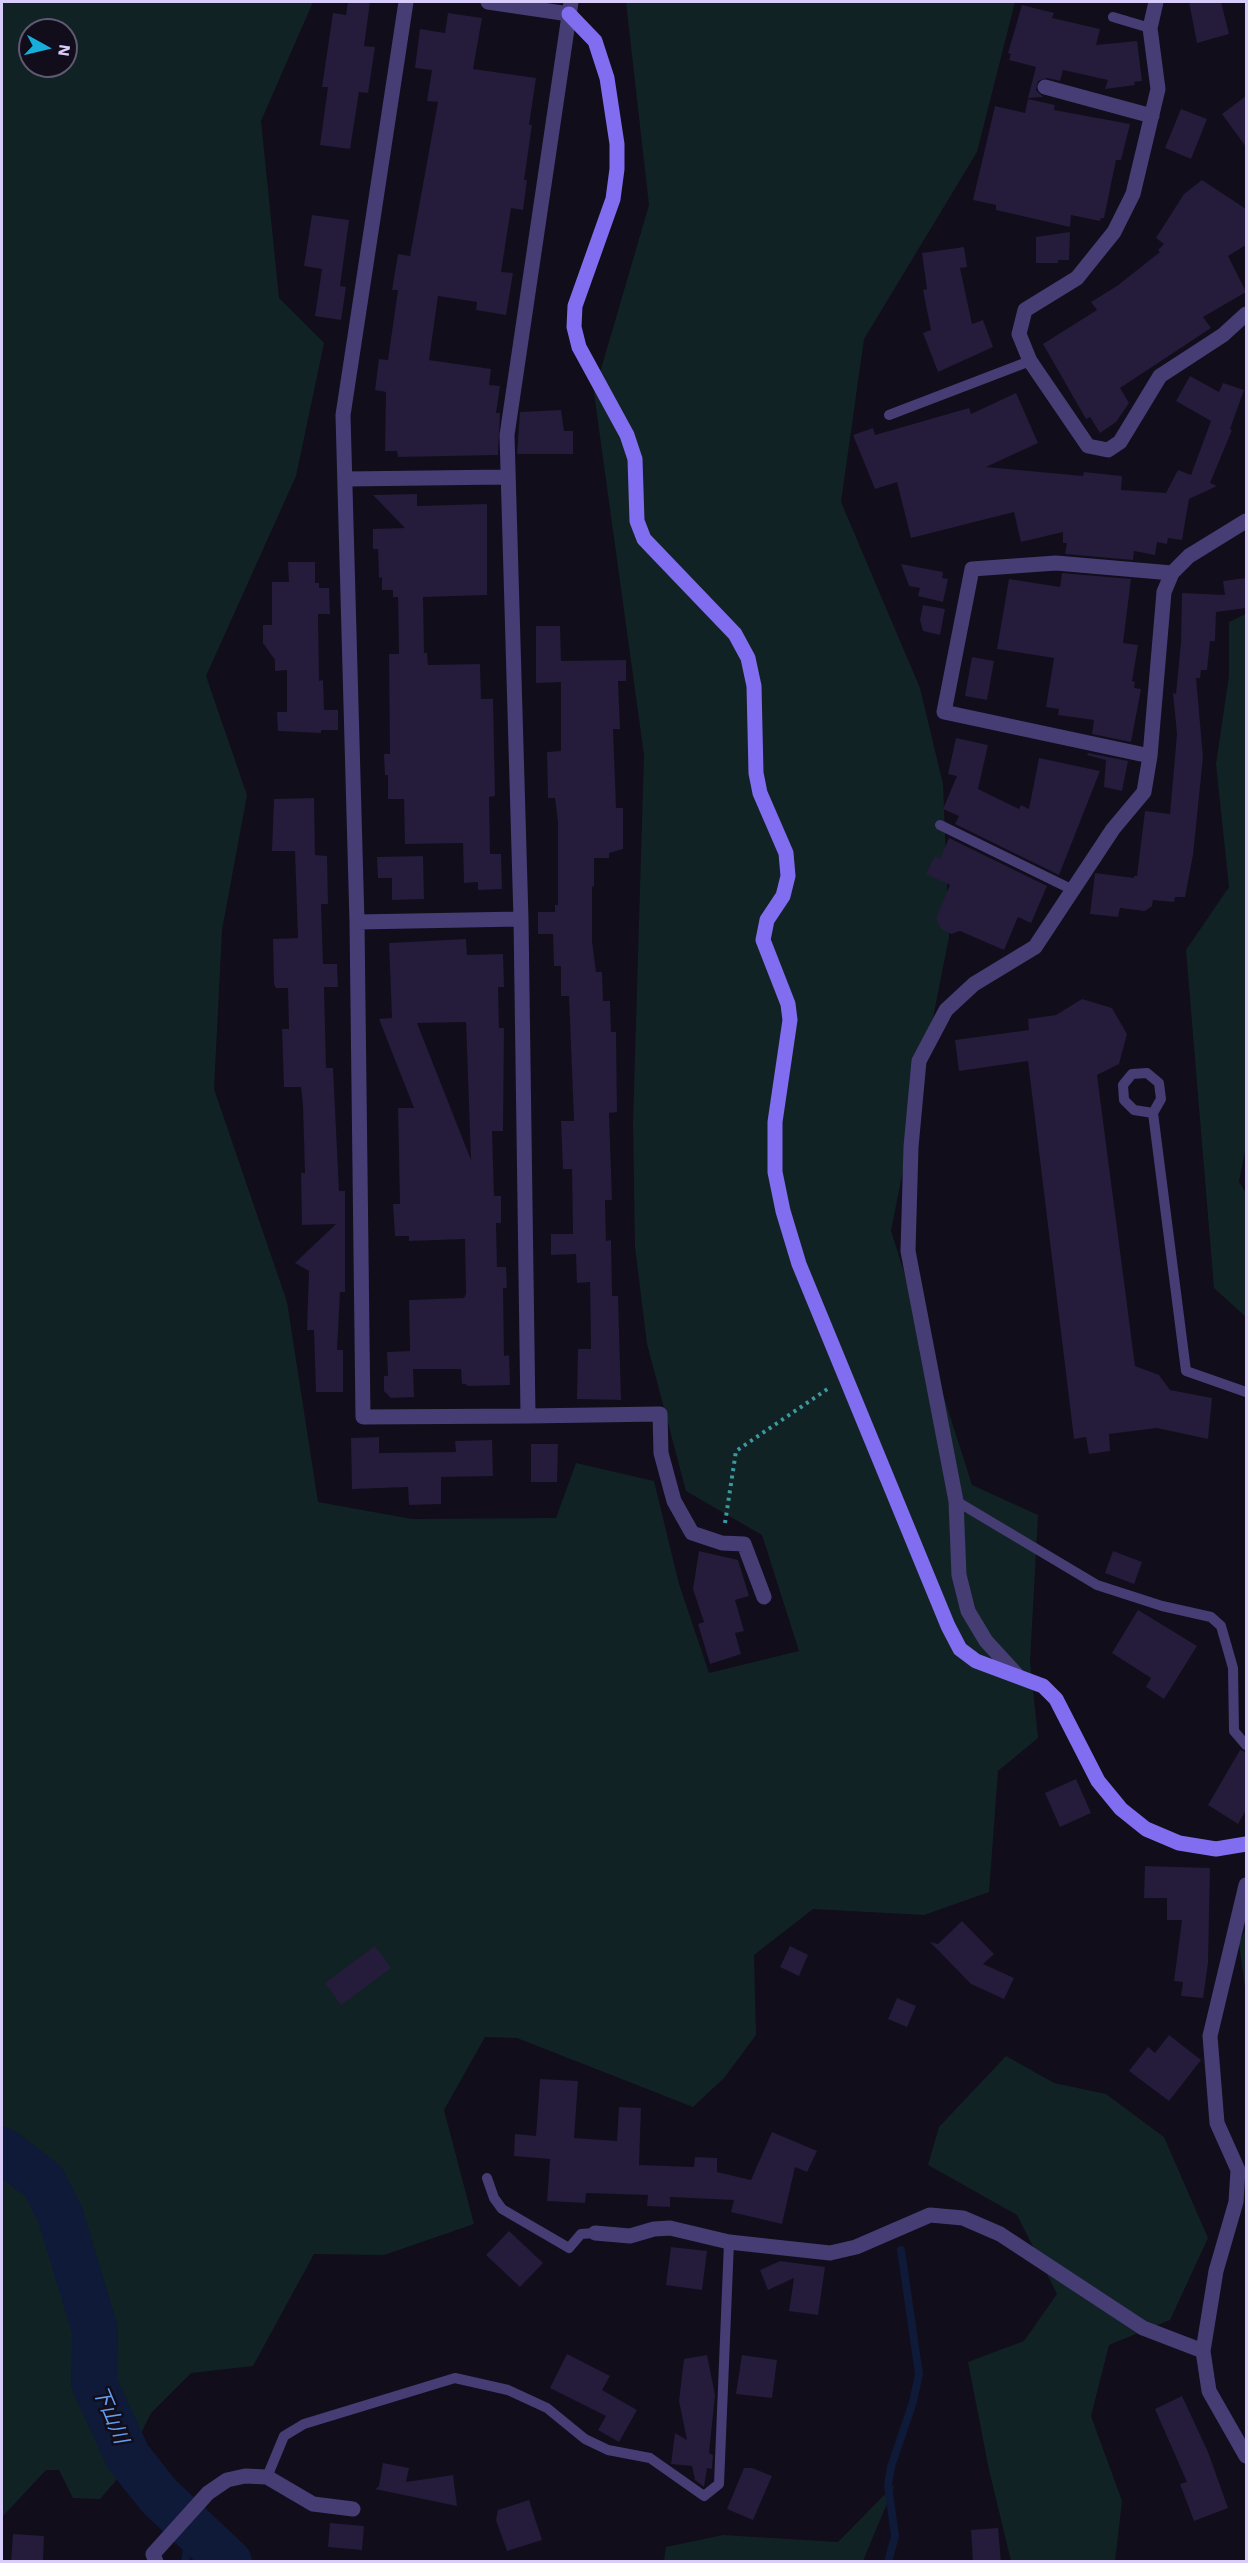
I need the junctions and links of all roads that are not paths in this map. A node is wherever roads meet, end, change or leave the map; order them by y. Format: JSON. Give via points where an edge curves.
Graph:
{"nodes":[{"id":1,"x":406,"y":2,"type":"edge"},
{"id":2,"x":488,"y":2,"type":"edge"},
{"id":3,"x":1156,"y":2,"type":"edge"},
{"id":4,"x":570,"y":8,"type":"edge"},
{"id":5,"x":1113,"y":17,"type":"dead end"},
{"id":6,"x":1150,"y":27,"type":"junction"},
{"id":7,"x":1045,"y":87,"type":"dead end"},
{"id":8,"x":1152,"y":116,"type":"junction"},
{"id":9,"x":1246,"y":314,"type":"edge"},
{"id":10,"x":1030,"y":361,"type":"junction"},
{"id":11,"x":890,"y":415,"type":"dead end"},
{"id":12,"x":506,"y":477,"type":"junction"},
{"id":13,"x":346,"y":479,"type":"junction"},
{"id":14,"x":1246,"y":520,"type":"edge"},
{"id":15,"x":1172,"y":573,"type":"junction"},
{"id":16,"x":1150,"y":756,"type":"junction"},
{"id":17,"x":940,"y":825,"type":"dead end"},
{"id":18,"x":1071,"y":889,"type":"junction"},
{"id":19,"x":521,"y":919,"type":"junction"},
{"id":20,"x":357,"y":922,"type":"junction"},
{"id":21,"x":1153,"y":1113,"type":"dead end"},
{"id":22,"x":1246,"y":1392,"type":"edge"},
{"id":23,"x":528,"y":1416,"type":"junction"},
{"id":24,"x":956,"y":1502,"type":"junction"},
{"id":25,"x":764,"y":1597,"type":"dead end"},
{"id":26,"x":1018,"y":1676,"type":"junction"},
{"id":27,"x":1246,"y":1745,"type":"edge"},
{"id":28,"x":1246,"y":1844,"type":"edge"},
{"id":29,"x":1246,"y":1885,"type":"edge"},
{"id":30,"x":487,"y":2178,"type":"dead end"},
{"id":31,"x":595,"y":2233,"type":"joint"},
{"id":32,"x":729,"y":2242,"type":"junction"},
{"id":33,"x":1203,"y":2351,"type":"junction"},
{"id":34,"x":1246,"y":2456,"type":"edge"},
{"id":35,"x":267,"y":2477,"type":"junction"},
{"id":36,"x":353,"y":2509,"type":"dead end"},
{"id":37,"x":156,"y":2562,"type":"edge"}],
"edges":[{"from":1,"to":13,"type":"street","via":[[344,415]]},
{"from":2,"to":4,"type":"street"},
{"from":3,"to":6,"type":"street"},
{"from":4,"to":12,"type":"street","via":[[507,435]]},
{"from":4,"to":26,"type":"street","via":[[595,41],[607,78],[618,169],[613,200],[575,306],[574,327],[579,347],[627,435],[635,459],[637,521],[644,539],[735,634],[748,658],[754,686],[756,773],[760,793],[786,853],[788,876],[783,896],[767,920],[764,940],[788,1004],[790,1020],[775,1122],[775,1172],[783,1211],[799,1264],[948,1626],[960,1649],[976,1661]]},
{"from":5,"to":6,"type":"lane"},
{"from":6,"to":8,"type":"street","via":[[1158,89]]},
{"from":7,"to":8,"type":"street"},
{"from":8,"to":10,"type":"street","via":[[1133,194],[1114,232],[1077,278],[1025,310],[1019,334]]},
{"from":9,"to":10,"type":"street","via":[[1223,335],[1160,376],[1120,442],[1108,450],[1088,446]]},
{"from":10,"to":11,"type":"lane"},
{"from":12,"to":13,"type":"street"},
{"from":12,"to":19,"type":"street"},
{"from":13,"to":20,"type":"street"},
{"from":14,"to":15,"type":"street","via":[[1189,556]]},
{"from":15,"to":16,"type":"street","via":[[1164,592]]},
{"from":15,"to":16,"type":"street","via":[[1056,563],[972,569],[944,712]]},
{"from":16,"to":18,"type":"street","via":[[1144,792]]},
{"from":17,"to":18,"type":"lane"},
{"from":18,"to":24,"type":"street","via":[[1035,947],[974,984],[945,1010],[919,1061],[911,1146],[908,1251]]},
{"from":19,"to":20,"type":"street"},
{"from":19,"to":23,"type":"street"},
{"from":20,"to":23,"type":"street","via":[[363,1417]]},
{"from":21,"to":22,"type":"lane","via":[[1186,1371]]},
{"from":23,"to":25,"type":"street","via":[[660,1414],[661,1453],[674,1502],[692,1533],[722,1543],[744,1544]]},
{"from":24,"to":26,"type":"street","via":[[959,1575],[968,1611],[986,1641]]},
{"from":24,"to":27,"type":"lane","via":[[1097,1585],[1211,1617],[1221,1626],[1233,1668],[1234,1731]]},
{"from":26,"to":28,"type":"street","via":[[1043,1686],[1056,1699],[1098,1780],[1120,1809],[1146,1829],[1179,1844],[1216,1849]]},
{"from":29,"to":33,"type":"street","via":[[1210,2036],[1216,2123],[1238,2170],[1236,2202],[1216,2271]]},
{"from":30,"to":31,"type":"lane","via":[[502,2209],[569,2248],[581,2234]]},
{"from":31,"to":32,"type":"street","via":[[630,2236],[670,2228]]},
{"from":32,"to":33,"type":"street","via":[[830,2253],[856,2247],[930,2215],[963,2218],[1000,2234],[1143,2328]]},
{"from":32,"to":35,"type":"lane","via":[[719,2484],[704,2496],[650,2458],[608,2450],[585,2439],[547,2408],[508,2390],[455,2378],[304,2424],[284,2436]]},
{"from":33,"to":34,"type":"street","via":[[1209,2391]]},
{"from":35,"to":36,"type":"street","via":[[314,2504]]},
{"from":35,"to":37,"type":"street","via":[[227,2480],[208,2493],[153,2553]]}]}
